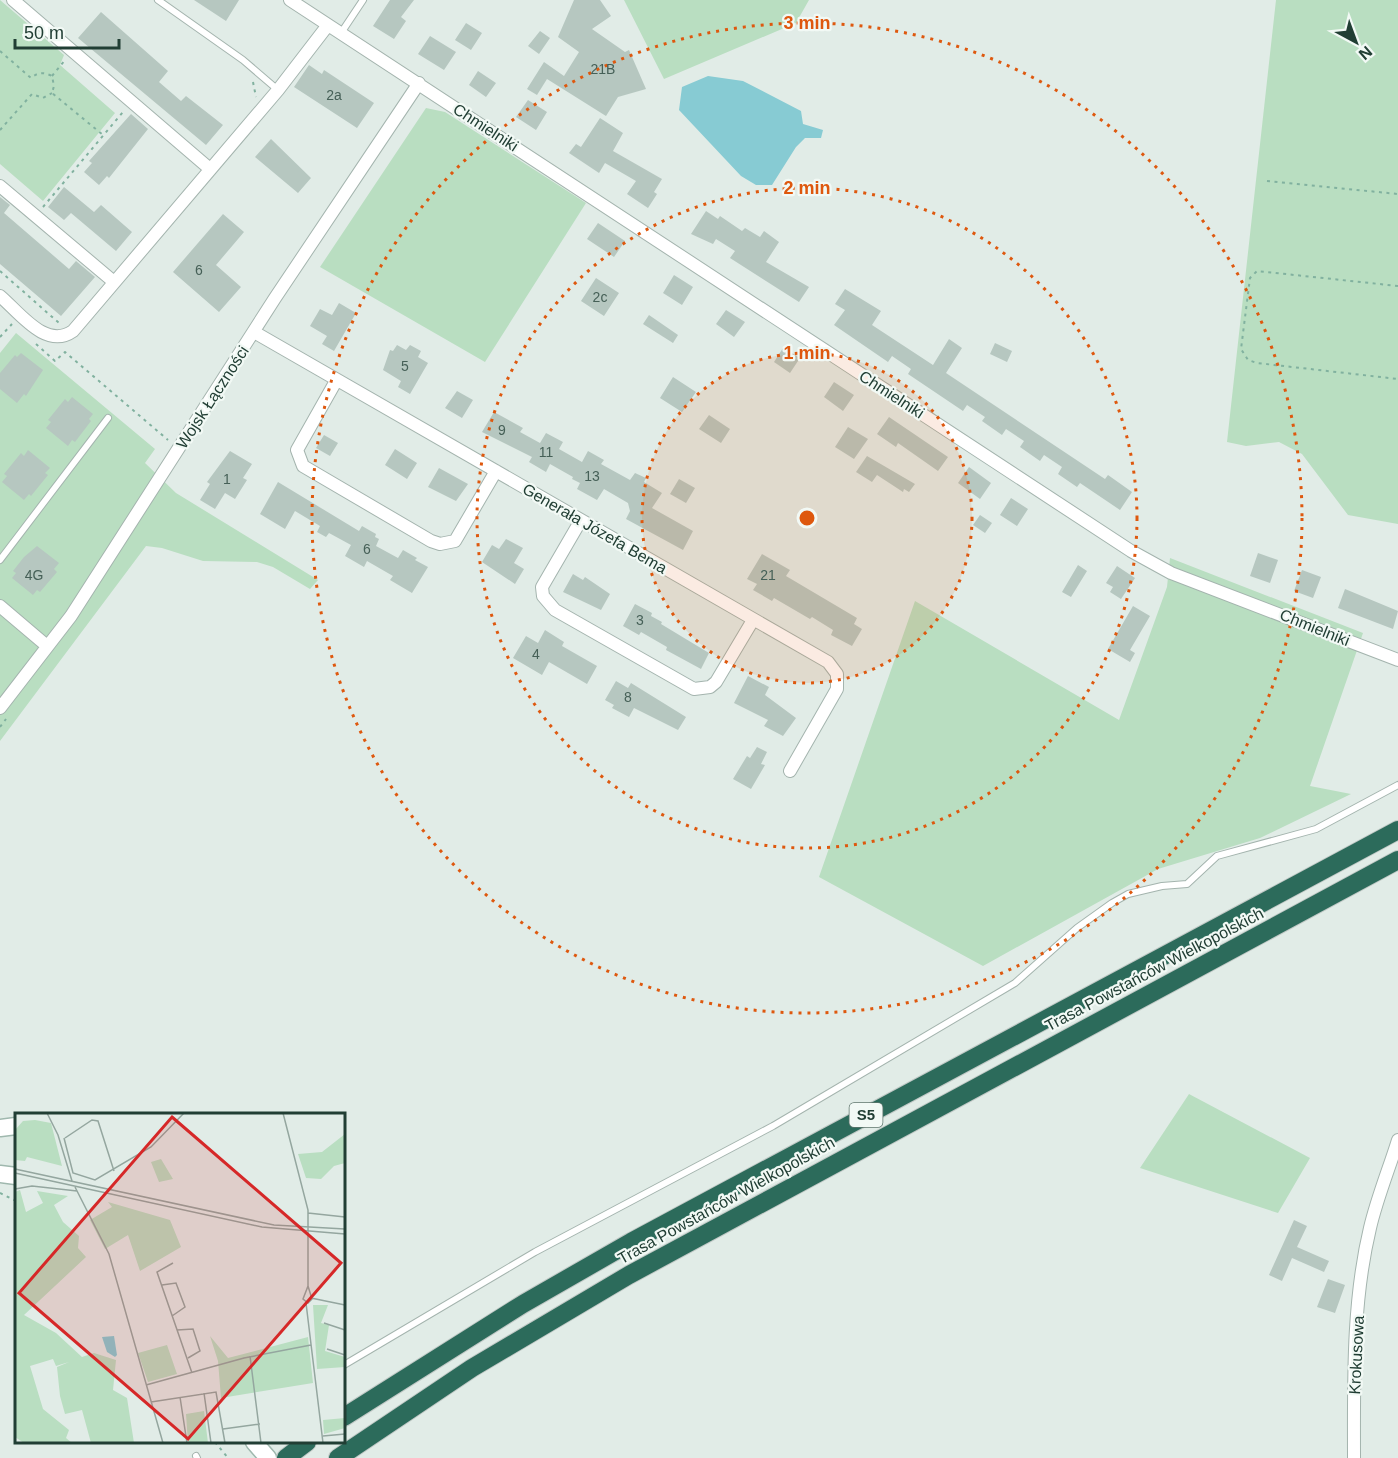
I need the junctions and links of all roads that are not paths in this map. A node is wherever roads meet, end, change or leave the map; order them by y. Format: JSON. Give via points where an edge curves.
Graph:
{"nodes":[{"id":1,"x":13,"y":0,"type":"edge"},
{"id":2,"x":158,"y":0,"type":"edge"},
{"id":3,"x":290,"y":0,"type":"edge"},
{"id":4,"x":363,"y":0,"type":"edge"},
{"id":5,"x":327,"y":25,"type":"junction"},
{"id":6,"x":341,"y":33,"type":"junction"},
{"id":7,"x":419,"y":83,"type":"junction"},
{"id":8,"x":278,"y":90,"type":"junction"},
{"id":9,"x":210,"y":169,"type":"junction"},
{"id":10,"x":0,"y":186,"type":"edge"},
{"id":11,"x":114,"y":282,"type":"junction"},
{"id":12,"x":0,"y":296,"type":"edge"},
{"id":13,"x":254,"y":332,"type":"junction"},
{"id":14,"x":336,"y":381,"type":"junction"},
{"id":15,"x":108,"y":418,"type":"dead end"},
{"id":16,"x":496,"y":471,"type":"junction"},
{"id":17,"x":581,"y":520,"type":"junction"},
{"id":18,"x":0,"y":560,"type":"edge"},
{"id":19,"x":0,"y":606,"type":"edge"},
{"id":20,"x":753,"y":620,"type":"junction"},
{"id":21,"x":47,"y":646,"type":"junction"},
{"id":22,"x":1398,"y":660,"type":"edge"},
{"id":23,"x":0,"y":708,"type":"edge"},
{"id":24,"x":790,"y":771,"type":"dead end"},
{"id":25,"x":1398,"y":785,"type":"edge"},
{"id":26,"x":1398,"y":830,"type":"edge"},
{"id":27,"x":1398,"y":860,"type":"edge"},
{"id":28,"x":15,"y":1126,"type":"edge"},
{"id":29,"x":0,"y":1128,"type":"edge"},
{"id":30,"x":1398,"y":1140,"type":"edge"},
{"id":31,"x":345,"y":1364,"type":"edge"},
{"id":32,"x":345,"y":1416,"type":"edge"},
{"id":33,"x":255,"y":1443,"type":"edge"},
{"id":34,"x":306,"y":1443,"type":"edge"},
{"id":35,"x":268,"y":1458,"type":"edge"},
{"id":36,"x":286,"y":1458,"type":"edge"},
{"id":37,"x":338,"y":1458,"type":"edge"},
{"id":38,"x":1354,"y":1458,"type":"edge"}],
"edges":[{"from":1,"to":9,"type":"street"},
{"from":2,"to":8,"type":"lane"},
{"from":3,"to":5,"type":"street","name":"Chmielniki"},
{"from":4,"to":6,"type":"lane"},
{"from":5,"to":6,"type":"street","name":"Chmielniki"},
{"from":5,"to":8,"type":"street"},
{"from":6,"to":7,"type":"street","name":"Chmielniki"},
{"from":7,"to":13,"type":"street","name":"Wojsk Łączności"},
{"from":7,"to":22,"type":"street","name":"Chmielniki","via":[[1131,552],[1171,573]]},
{"from":8,"to":9,"type":"street"},
{"from":9,"to":11,"type":"street"},
{"from":10,"to":11,"type":"street"},
{"from":11,"to":12,"type":"street","via":[[63,338],[41,332]]},
{"from":13,"to":14,"type":"street","name":"Generała Józefa Bema"},
{"from":13,"to":21,"type":"street","name":"Wojsk Łączności"},
{"from":14,"to":16,"type":"street","name":"Generała Józefa Bema"},
{"from":14,"to":16,"type":"street","via":[[297,450],[303,466],[431,541],[455,541]]},
{"from":15,"to":18,"type":"lane"},
{"from":16,"to":17,"type":"street","name":"Generała Józefa Bema"},
{"from":17,"to":20,"type":"street","name":"Generała Józefa Bema"},
{"from":17,"to":20,"type":"street","via":[[542,587],[543,596],[555,610],[694,690],[716,682]]},
{"from":19,"to":21,"type":"street"},
{"from":20,"to":24,"type":"street","name":"Generała Józefa Bema","via":[[828,662],[837,674],[837,689]]},
{"from":21,"to":23,"type":"street","name":"Wojsk Łączności"},
{"from":25,"to":31,"type":"lane","via":[[1317,829],[1217,856],[1187,884],[1162,886],[1120,899],[1077,928],[1015,983],[773,1126],[535,1252]]},
{"from":26,"to":32,"type":"highway","name":"Trasa Powstańców Wielkopolskich","number":"S5","via":[[632,1242],[513,1310]]},
{"from":27,"to":37,"type":"highway","name":"Trasa Powstańców Wielkopolskich","number":"S5","via":[[629,1275],[472,1368]]},
{"from":28,"to":29,"type":"main road"},
{"from":30,"to":38,"type":"street","name":"Krokusowa","via":[[1365,1252],[1354,1378]]},
{"from":33,"to":35,"type":"main road"},
{"from":34,"to":36,"type":"highway"}]}
